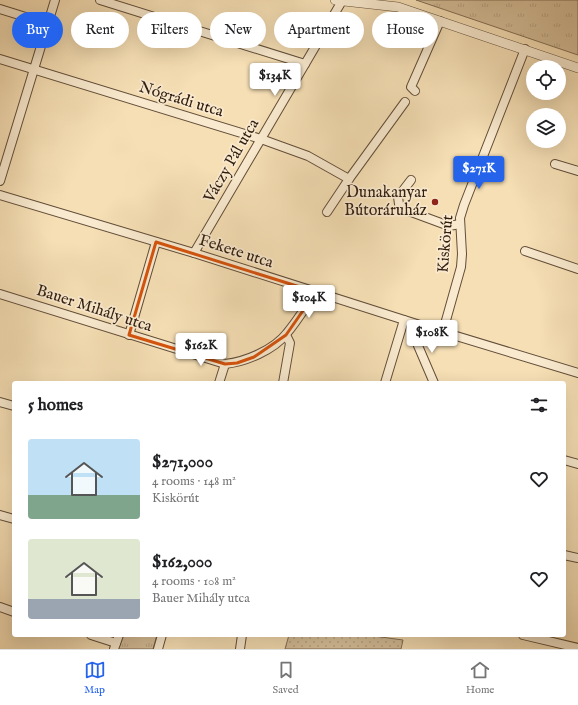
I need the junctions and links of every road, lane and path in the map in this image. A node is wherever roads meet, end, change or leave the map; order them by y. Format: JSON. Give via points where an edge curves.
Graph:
{"nodes":[{"id":1,"x":55,"y":0,"type":"edge"},
{"id":2,"x":100,"y":0,"type":"edge"},
{"id":3,"x":338,"y":0,"type":"edge"},
{"id":4,"x":399,"y":4,"type":"edge"},
{"id":5,"x":0,"y":9,"type":"edge"},
{"id":6,"x":52,"y":12,"type":"edge"},
{"id":7,"x":12,"y":13,"type":"edge"},
{"id":8,"x":440,"y":21,"type":"junction"},
{"id":9,"x":40,"y":48,"type":"edge"},
{"id":10,"x":525,"y":49,"type":"junction"},
{"id":11,"x":0,"y":59,"type":"edge"},
{"id":12,"x":305,"y":64,"type":"junction"},
{"id":13,"x":578,"y":68,"type":"edge"},
{"id":14,"x":33,"y":70,"type":"junction"},
{"id":15,"x":415,"y":91,"type":"dead end"},
{"id":16,"x":405,"y":102,"type":"dead end"},
{"id":17,"x":261,"y":139,"type":"junction"},
{"id":18,"x":555,"y":164,"type":"dead end"},
{"id":19,"x":578,"y":171,"type":"edge"},
{"id":20,"x":349,"y":179,"type":"junction"},
{"id":21,"x":411,"y":180,"type":"dead end"},
{"id":22,"x":0,"y":181,"type":"edge"},
{"id":23,"x":0,"y":195,"type":"edge"},
{"id":24,"x":327,"y":212,"type":"dead end"},
{"id":25,"x":460,"y":224,"type":"junction"},
{"id":26,"x":156,"y":242,"type":"junction"},
{"id":27,"x":524,"y":251,"type":"dead end"},
{"id":28,"x":194,"y":253,"type":"junction"},
{"id":29,"x":578,"y":269,"type":"edge"},
{"id":30,"x":316,"y":292,"type":"junction"},
{"id":31,"x":0,"y":294,"type":"edge"},
{"id":32,"x":404,"y":320,"type":"junction"},
{"id":33,"x":420,"y":325,"type":"junction"},
{"id":34,"x":443,"y":331,"type":"junction"},
{"id":35,"x":286,"y":334,"type":"junction"},
{"id":36,"x":129,"y":335,"type":"junction"},
{"id":37,"x":225,"y":364,"type":"junction"},
{"id":38,"x":578,"y":372,"type":"edge"},
{"id":39,"x":220,"y":381,"type":"edge"},
{"id":40,"x":283,"y":381,"type":"edge"},
{"id":41,"x":386,"y":381,"type":"edge"},
{"id":42,"x":433,"y":381,"type":"edge"},
{"id":43,"x":0,"y":402,"type":"edge"},
{"id":44,"x":12,"y":405,"type":"edge"},
{"id":45,"x":566,"y":461,"type":"edge"},
{"id":46,"x":578,"y":464,"type":"edge"},
{"id":47,"x":0,"y":515,"type":"edge"},
{"id":48,"x":12,"y":518,"type":"edge"},
{"id":49,"x":566,"y":555,"type":"edge"},
{"id":50,"x":578,"y":558,"type":"edge"},
{"id":51,"x":0,"y":607,"type":"edge"},
{"id":52,"x":12,"y":611,"type":"edge"},
{"id":53,"x":98,"y":637,"type":"edge"},
{"id":54,"x":161,"y":637,"type":"edge"},
{"id":55,"x":242,"y":637,"type":"edge"},
{"id":56,"x":531,"y":637,"type":"edge"},
{"id":57,"x":116,"y":642,"type":"edge"},
{"id":58,"x":578,"y":648,"type":"edge"},
{"id":59,"x":158,"y":649,"type":"edge"},
{"id":60,"x":240,"y":649,"type":"edge"}],
"edges":[{"from":1,"to":6,"type":"street"},
{"from":2,"to":12,"type":"street"},
{"from":3,"to":4,"type":"street"},
{"from":3,"to":12,"type":"street","name":"Váczy Pál utca"},
{"from":4,"to":8,"type":"street"},
{"from":5,"to":7,"type":"street"},
{"from":8,"to":10,"type":"street"},
{"from":8,"to":15,"type":"street","via":[[411,87]]},
{"from":9,"to":14,"type":"street"},
{"from":10,"to":13,"type":"street"},
{"from":10,"to":25,"type":"street","name":"Kiskörút","via":[[470,188]]},
{"from":11,"to":14,"type":"street","name":"Nógrádi utca"},
{"from":12,"to":17,"type":"street","name":"Váczy Pál utca"},
{"from":14,"to":17,"type":"street","name":"Nógrádi utca"},
{"from":14,"to":22,"type":"street"},
{"from":16,"to":20,"type":"street"},
{"from":17,"to":20,"type":"street","name":"Nógrádi utca","via":[[308,156]]},
{"from":17,"to":28,"type":"street","name":"Váczy Pál utca"},
{"from":18,"to":19,"type":"street"},
{"from":20,"to":24,"type":"street"},
{"from":21,"to":25,"type":"street","via":[[398,197],[398,204],[403,209],[449,226]]},
{"from":23,"to":26,"type":"street","name":"Fekete utca"},
{"from":25,"to":34,"type":"street","name":"Kiskörút","via":[[461,267]]},
{"from":26,"to":28,"type":"street","name":"Fekete utca"},
{"from":26,"to":36,"type":"street"},
{"from":27,"to":29,"type":"street"},
{"from":28,"to":30,"type":"street","name":"Fekete utca"},
{"from":30,"to":32,"type":"street","name":"Fekete utca"},
{"from":30,"to":35,"type":"street","name":"Bauer Mihály utca"},
{"from":31,"to":36,"type":"street","name":"Bauer Mihály utca"},
{"from":32,"to":33,"type":"street","name":"Fekete utca"},
{"from":32,"to":41,"type":"street"},
{"from":33,"to":34,"type":"street","name":"Fekete utca"},
{"from":33,"to":42,"type":"street","via":[[416,341]]},
{"from":34,"to":38,"type":"street","name":"Fekete utca"},
{"from":35,"to":37,"type":"street","name":"Bauer Mihály utca","via":[[254,357]]},
{"from":35,"to":40,"type":"street","via":[[290,343]]},
{"from":36,"to":37,"type":"street","name":"Bauer Mihály utca"},
{"from":37,"to":39,"type":"street"},
{"from":43,"to":44,"type":"street"},
{"from":45,"to":46,"type":"street"},
{"from":47,"to":48,"type":"street"},
{"from":49,"to":50,"type":"street"},
{"from":51,"to":52,"type":"street"},
{"from":53,"to":57,"type":"street"},
{"from":54,"to":59,"type":"street"},
{"from":55,"to":60,"type":"street"},
{"from":56,"to":58,"type":"street"}]}
